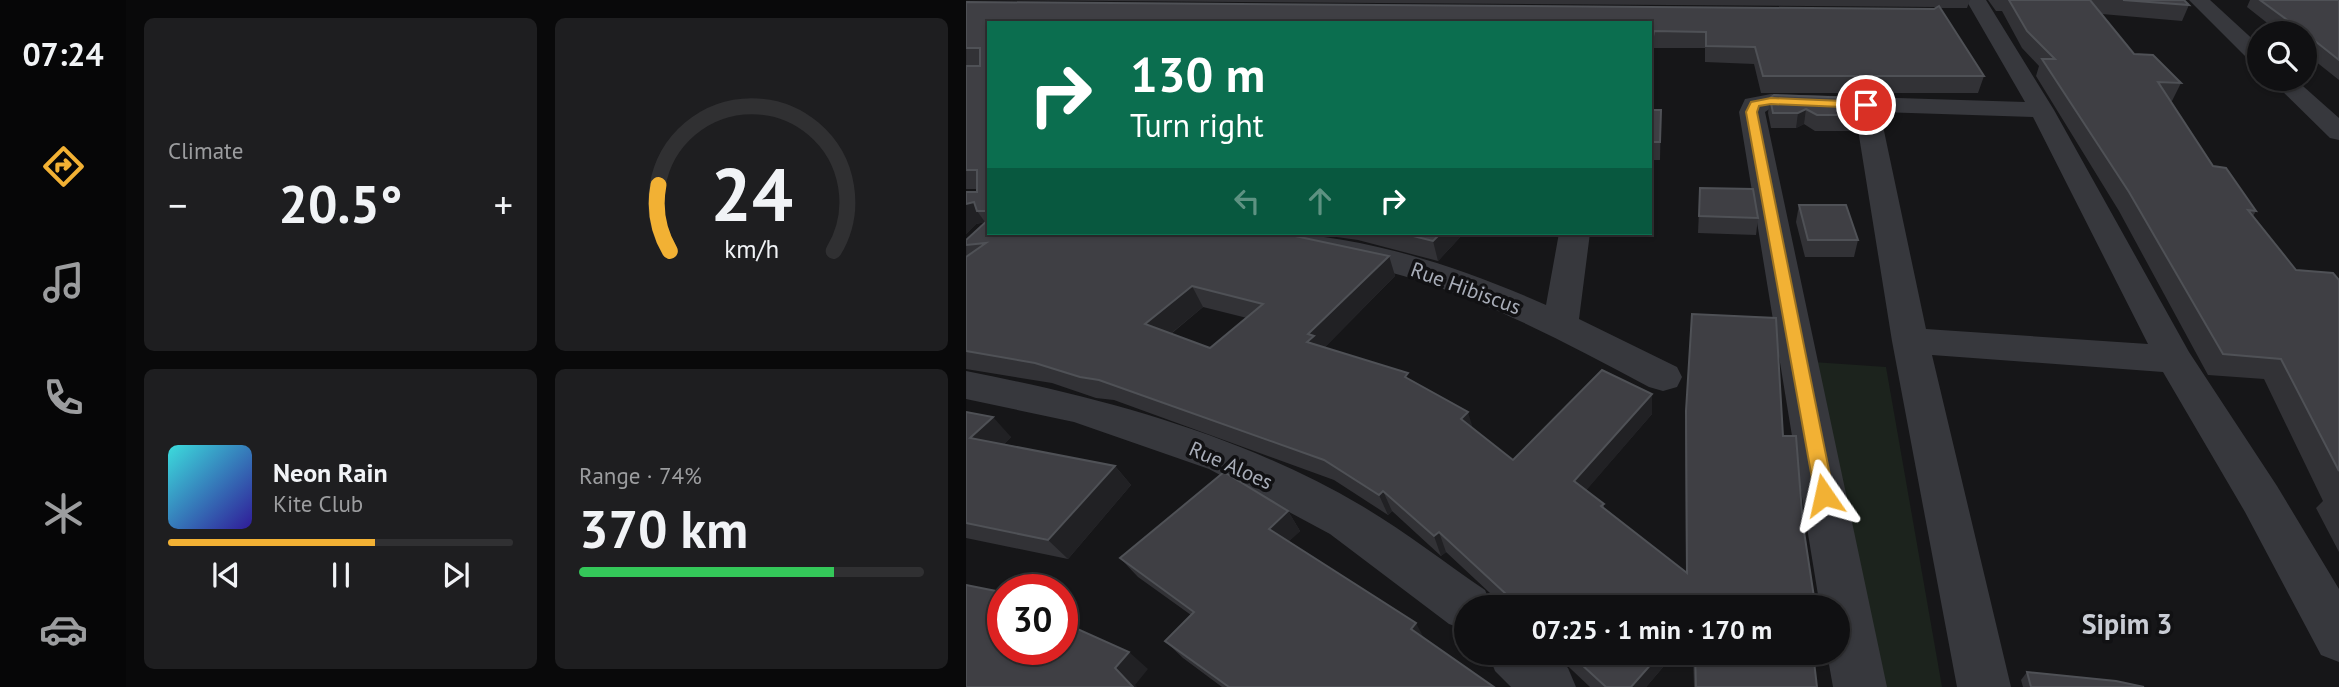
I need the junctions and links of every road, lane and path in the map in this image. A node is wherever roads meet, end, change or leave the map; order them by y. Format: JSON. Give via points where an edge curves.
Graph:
{"nodes":[{"id":1,"x":1976,"y":0,"type":"edge"},
{"id":2,"x":2199,"y":0,"type":"edge"},
{"id":3,"x":2247,"y":46,"type":"edge"},
{"id":4,"x":2295,"y":91,"type":"edge"},
{"id":5,"x":1866,"y":105,"type":"junction"},
{"id":6,"x":2042,"y":110,"type":"junction"},
{"id":7,"x":2339,"y":132,"type":"edge"},
{"id":8,"x":1266,"y":235,"type":"edge"},
{"id":9,"x":1575,"y":235,"type":"edge"},
{"id":10,"x":1560,"y":324,"type":"junction"},
{"id":11,"x":1910,"y":341,"type":"junction"},
{"id":12,"x":2174,"y":359,"type":"junction"},
{"id":13,"x":1663,"y":377,"type":"dead end"},
{"id":14,"x":966,"y":385,"type":"edge"},
{"id":15,"x":1454,"y":598,"type":"edge"},
{"id":16,"x":2339,"y":637,"type":"edge"},
{"id":17,"x":1526,"y":665,"type":"edge"},
{"id":18,"x":1549,"y":687,"type":"edge"},
{"id":19,"x":1860,"y":687,"type":"edge"},
{"id":20,"x":1984,"y":687,"type":"edge"}],
"edges":[{"from":1,"to":6,"type":"street"},
{"from":2,"to":3,"type":"street"},
{"from":4,"to":7,"type":"street"},
{"from":5,"to":6,"type":"street"},
{"from":5,"to":11,"type":"street"},
{"from":5,"to":19,"type":"street","via":[[1771,101],[1754,104],[1752,112]]},
{"from":6,"to":12,"type":"street"},
{"from":8,"to":10,"type":"street","name":"Rue Hibiscus","via":[[1432,274]]},
{"from":9,"to":10,"type":"street"},
{"from":10,"to":13,"type":"street","name":"Rue Hibiscus"},
{"from":11,"to":12,"type":"street"},
{"from":11,"to":20,"type":"street"},
{"from":12,"to":16,"type":"street"},
{"from":14,"to":15,"type":"street","name":"Rue Aloes","via":[[1077,408],[1224,457],[1346,520]]},
{"from":17,"to":18,"type":"street"}]}
